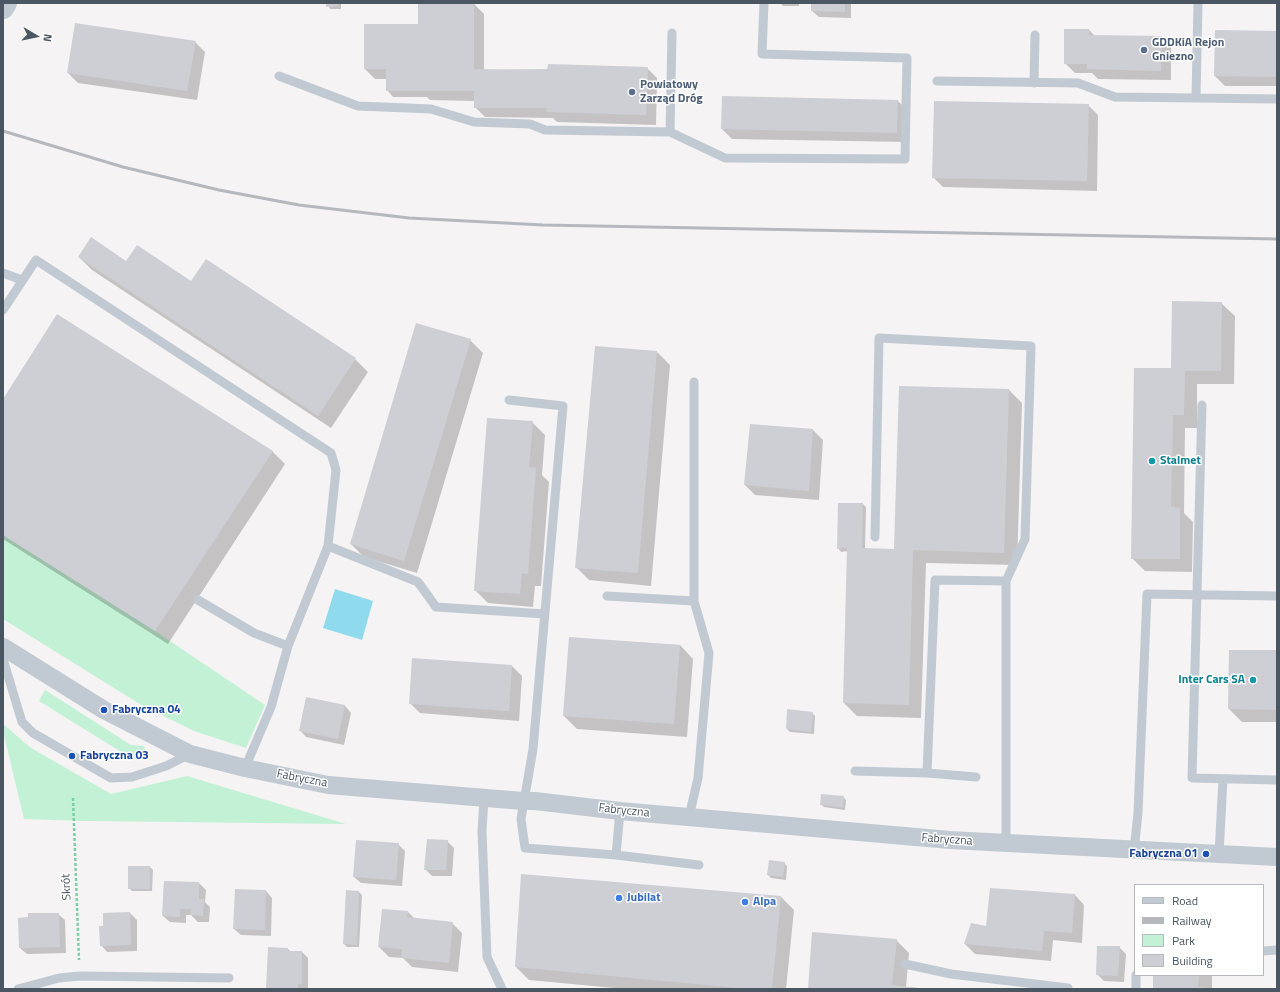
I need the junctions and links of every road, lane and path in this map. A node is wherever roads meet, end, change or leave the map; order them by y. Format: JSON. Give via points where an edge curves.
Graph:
{"nodes":[{"id":1,"x":6,"y":3,"type":"edge"},
{"id":2,"x":764,"y":3,"type":"edge"},
{"id":3,"x":1198,"y":3,"type":"edge"},
{"id":4,"x":3,"y":8,"type":"edge"},
{"id":5,"x":672,"y":33,"type":"dead end"},
{"id":6,"x":1035,"y":35,"type":"dead end"},
{"id":7,"x":279,"y":76,"type":"dead end"},
{"id":8,"x":937,"y":81,"type":"dead end"},
{"id":9,"x":1034,"y":83,"type":"junction"},
{"id":10,"x":1196,"y":98,"type":"junction"},
{"id":11,"x":1277,"y":99,"type":"edge"},
{"id":12,"x":670,"y":132,"type":"junction"},
{"id":13,"x":3,"y":273,"type":"edge"},
{"id":14,"x":22,"y":280,"type":"junction"},
{"id":15,"x":3,"y":310,"type":"edge"},
{"id":16,"x":694,"y":382,"type":"dead end"},
{"id":17,"x":509,"y":400,"type":"dead end"},
{"id":18,"x":1202,"y":405,"type":"dead end"},
{"id":19,"x":875,"y":537,"type":"dead end"},
{"id":20,"x":328,"y":546,"type":"junction"},
{"id":21,"x":1006,"y":581,"type":"junction"},
{"id":22,"x":1196,"y":595,"type":"junction"},
{"id":23,"x":607,"y":596,"type":"dead end"},
{"id":24,"x":1277,"y":596,"type":"edge"},
{"id":25,"x":198,"y":600,"type":"dead end"},
{"id":26,"x":694,"y":601,"type":"junction"},
{"id":27,"x":545,"y":614,"type":"junction"},
{"id":28,"x":288,"y":646,"type":"junction"},
{"id":29,"x":3,"y":647,"type":"edge"},
{"id":30,"x":3,"y":659,"type":"edge"},
{"id":31,"x":190,"y":754,"type":"junction"},
{"id":32,"x":245,"y":768,"type":"junction"},
{"id":33,"x":855,"y":771,"type":"dead end"},
{"id":34,"x":927,"y":773,"type":"junction"},
{"id":35,"x":976,"y":777,"type":"dead end"},
{"id":36,"x":1223,"y":779,"type":"junction"},
{"id":37,"x":1277,"y":780,"type":"edge"},
{"id":38,"x":73,"y":798,"type":"dead end"},
{"id":39,"x":484,"y":798,"type":"junction"},
{"id":40,"x":523,"y":801,"type":"junction"},
{"id":41,"x":620,"y":811,"type":"junction"},
{"id":42,"x":689,"y":817,"type":"junction"},
{"id":43,"x":1006,"y":844,"type":"junction"},
{"id":44,"x":1134,"y":850,"type":"junction"},
{"id":45,"x":1219,"y":854,"type":"junction"},
{"id":46,"x":616,"y":855,"type":"junction"},
{"id":47,"x":1277,"y":857,"type":"edge"},
{"id":48,"x":699,"y":865,"type":"dead end"},
{"id":49,"x":1277,"y":950,"type":"edge"},
{"id":50,"x":1264,"y":951,"type":"edge"},
{"id":51,"x":905,"y":964,"type":"dead end"},
{"id":52,"x":80,"y":976,"type":"junction"},
{"id":53,"x":1136,"y":976,"type":"edge"},
{"id":54,"x":228,"y":978,"type":"dead end"},
{"id":55,"x":1068,"y":988,"type":"edge"},
{"id":56,"x":18,"y":989,"type":"edge"},
{"id":57,"x":502,"y":989,"type":"edge"},
{"id":58,"x":1136,"y":989,"type":"edge"}],
"edges":[{"from":1,"to":4,"type":"street"},
{"from":2,"to":12,"type":"lane","via":[[762,54],[907,58],[905,159],[724,158]]},
{"from":3,"to":10,"type":"lane"},
{"from":5,"to":12,"type":"lane"},
{"from":6,"to":9,"type":"lane"},
{"from":7,"to":12,"type":"lane","via":[[358,106],[431,109],[474,122],[530,124],[545,130]]},
{"from":8,"to":9,"type":"lane"},
{"from":9,"to":10,"type":"lane","via":[[1078,83],[1115,97]]},
{"from":10,"to":11,"type":"lane"},
{"from":13,"to":14,"type":"lane"},
{"from":14,"to":15,"type":"lane"},
{"from":14,"to":20,"type":"lane","via":[[36,260],[331,453],[336,470]]},
{"from":16,"to":26,"type":"lane"},
{"from":17,"to":27,"type":"lane","via":[[563,406]]},
{"from":18,"to":22,"type":"lane"},
{"from":19,"to":21,"type":"lane","via":[[879,338],[1031,346],[1025,539]]},
{"from":20,"to":27,"type":"lane","via":[[418,582],[436,606]]},
{"from":20,"to":28,"type":"lane"},
{"from":21,"to":34,"type":"lane","via":[[935,580]]},
{"from":21,"to":43,"type":"lane"},
{"from":22,"to":24,"type":"lane"},
{"from":22,"to":36,"type":"lane","via":[[1192,778]]},
{"from":22,"to":44,"type":"lane","via":[[1147,594],[1138,813]]},
{"from":23,"to":26,"type":"lane"},
{"from":25,"to":28,"type":"lane","via":[[254,633]]},
{"from":26,"to":42,"type":"lane","via":[[709,653],[700,764]]},
{"from":27,"to":40,"type":"lane","via":[[533,748]]},
{"from":28,"to":32,"type":"lane","via":[[271,707]]},
{"from":29,"to":31,"type":"street","name":"Fabryczna","via":[[104,710]]},
{"from":30,"to":31,"type":"lane","via":[[22,722],[33,733],[111,778],[132,777],[166,766]]},
{"from":31,"to":32,"type":"street","name":"Fabryczna"},
{"from":32,"to":39,"type":"street","name":"Fabryczna","via":[[328,785]]},
{"from":33,"to":34,"type":"lane"},
{"from":34,"to":35,"type":"lane"},
{"from":36,"to":37,"type":"lane"},
{"from":36,"to":45,"type":"lane"},
{"from":38,"to":52,"type":"path","name":"Skrót"},
{"from":39,"to":40,"type":"street","name":"Fabryczna"},
{"from":39,"to":57,"type":"lane","via":[[482,831],[487,957]]},
{"from":40,"to":41,"type":"street","name":"Fabryczna","via":[[535,800]]},
{"from":40,"to":46,"type":"lane","via":[[521,820],[525,848]]},
{"from":41,"to":42,"type":"street","name":"Fabryczna"},
{"from":41,"to":46,"type":"lane"},
{"from":42,"to":43,"type":"street","name":"Fabryczna"},
{"from":43,"to":44,"type":"street","name":"Fabryczna"},
{"from":44,"to":45,"type":"street","name":"Fabryczna"},
{"from":45,"to":47,"type":"street","name":"Fabryczna"},
{"from":46,"to":48,"type":"lane"},
{"from":49,"to":50,"type":"lane"},
{"from":51,"to":55,"type":"lane","via":[[951,974]]},
{"from":52,"to":54,"type":"lane"},
{"from":52,"to":56,"type":"lane","via":[[59,978]]},
{"from":53,"to":58,"type":"lane"}]}
